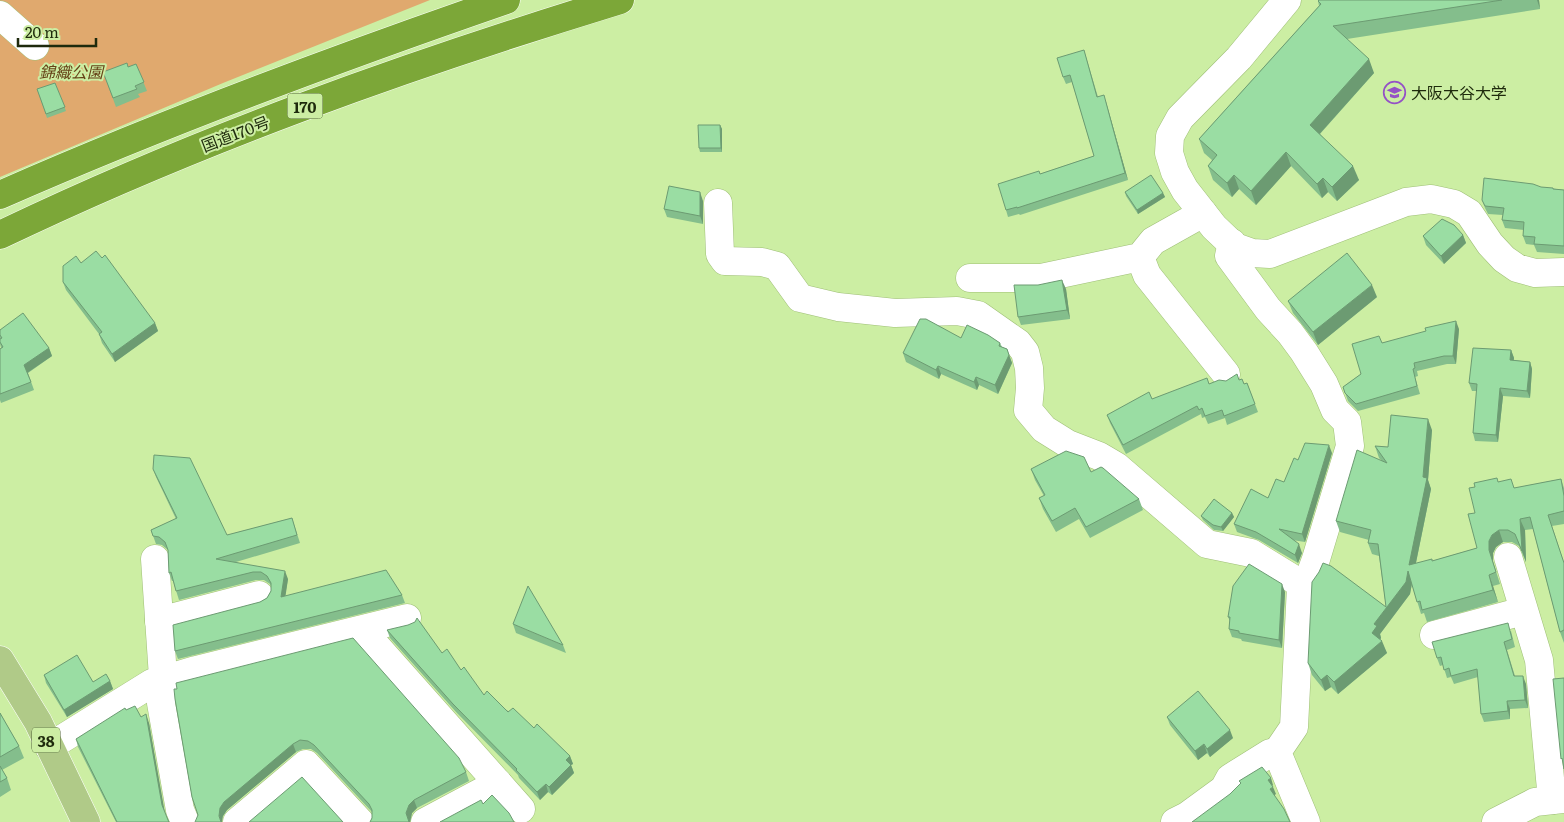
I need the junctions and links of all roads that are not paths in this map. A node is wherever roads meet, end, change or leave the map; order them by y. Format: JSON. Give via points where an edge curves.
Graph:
{"nodes":[{"id":1,"x":506,"y":0,"type":"edge"},
{"id":2,"x":620,"y":0,"type":"edge"},
{"id":3,"x":1287,"y":0,"type":"edge"},
{"id":4,"x":0,"y":15,"type":"edge"},
{"id":5,"x":36,"y":46,"type":"dead end"},
{"id":6,"x":0,"y":195,"type":"edge"},
{"id":7,"x":718,"y":203,"type":"dead end"},
{"id":8,"x":1203,"y":213,"type":"junction"},
{"id":9,"x":0,"y":236,"type":"edge"},
{"id":10,"x":1232,"y":243,"type":"junction"},
{"id":11,"x":1140,"y":257,"type":"junction"},
{"id":12,"x":1564,"y":272,"type":"edge"},
{"id":13,"x":970,"y":278,"type":"dead end"},
{"id":14,"x":1226,"y":374,"type":"dead end"},
{"id":15,"x":1508,"y":557,"type":"dead end"},
{"id":16,"x":156,"y":559,"type":"dead end"},
{"id":17,"x":1303,"y":585,"type":"junction"},
{"id":18,"x":258,"y":594,"type":"dead end"},
{"id":19,"x":1524,"y":611,"type":"junction"},
{"id":20,"x":407,"y":618,"type":"dead end"},
{"id":21,"x":159,"y":621,"type":"junction"},
{"id":22,"x":362,"y":630,"type":"junction"},
{"id":23,"x":1434,"y":635,"type":"dead end"},
{"id":24,"x":0,"y":660,"type":"edge"},
{"id":25,"x":163,"y":680,"type":"junction"},
{"id":26,"x":50,"y":748,"type":"junction"},
{"id":27,"x":1278,"y":752,"type":"junction"},
{"id":28,"x":498,"y":784,"type":"junction"},
{"id":29,"x":1558,"y":800,"type":"edge"},
{"id":30,"x":521,"y":809,"type":"dead end"},
{"id":31,"x":1185,"y":820,"type":"edge"},
{"id":32,"x":86,"y":822,"type":"edge"},
{"id":33,"x":185,"y":822,"type":"edge"},
{"id":34,"x":237,"y":822,"type":"edge"},
{"id":35,"x":360,"y":822,"type":"edge"},
{"id":36,"x":425,"y":822,"type":"edge"},
{"id":37,"x":1306,"y":822,"type":"edge"},
{"id":38,"x":1496,"y":822,"type":"edge"}],
"edges":[{"from":1,"to":6,"type":"highway","name":"国道170号","number":"170","via":[[231,99]]},
{"from":2,"to":9,"type":"highway","name":"国道170号","number":"170","via":[[470,47],[311,104],[141,171]]},
{"from":3,"to":8,"type":"street","via":[[1239,58],[1180,118],[1170,136],[1169,153],[1175,172]]},
{"from":4,"to":5,"type":"street"},
{"from":7,"to":17,"type":"street","via":[[720,254],[725,261],[762,262],[777,266],[800,298],[838,308],[895,313],[957,311],[978,315],[1018,343],[1025,352],[1029,368],[1028,410],[1044,429],[1116,466],[1207,544],[1251,553]]},
{"from":8,"to":10,"type":"street"},
{"from":8,"to":11,"type":"street","via":[[1153,241]]},
{"from":10,"to":12,"type":"street","via":[[1252,254],[1270,254],[1406,202],[1432,199],[1454,204],[1469,213],[1490,244],[1517,268]]},
{"from":10,"to":17,"type":"street","via":[[1229,256],[1304,352],[1324,384],[1335,410],[1347,422],[1350,446],[1316,559]]},
{"from":11,"to":13,"type":"street","via":[[1042,278]]},
{"from":11,"to":14,"type":"street","via":[[1147,274]]},
{"from":15,"to":19,"type":"street"},
{"from":16,"to":21,"type":"street"},
{"from":17,"to":27,"type":"street","via":[[1294,727]]},
{"from":18,"to":21,"type":"street"},
{"from":19,"to":23,"type":"street"},
{"from":19,"to":29,"type":"street","via":[[1539,660]]},
{"from":20,"to":22,"type":"street"},
{"from":21,"to":25,"type":"street"},
{"from":22,"to":25,"type":"street"},
{"from":22,"to":28,"type":"street"},
{"from":24,"to":26,"type":"main road","number":"38"},
{"from":25,"to":26,"type":"street","via":[[152,683]]},
{"from":25,"to":33,"type":"street","via":[[161,703],[180,810]]},
{"from":26,"to":32,"type":"main road","number":"38"},
{"from":27,"to":31,"type":"street","via":[[1230,778],[1224,789]]},
{"from":27,"to":37,"type":"street"},
{"from":28,"to":30,"type":"street"},
{"from":28,"to":36,"type":"street"},
{"from":29,"to":38,"type":"street","via":[[1535,802]]},
{"from":34,"to":35,"type":"street","via":[[306,764]]}]}
